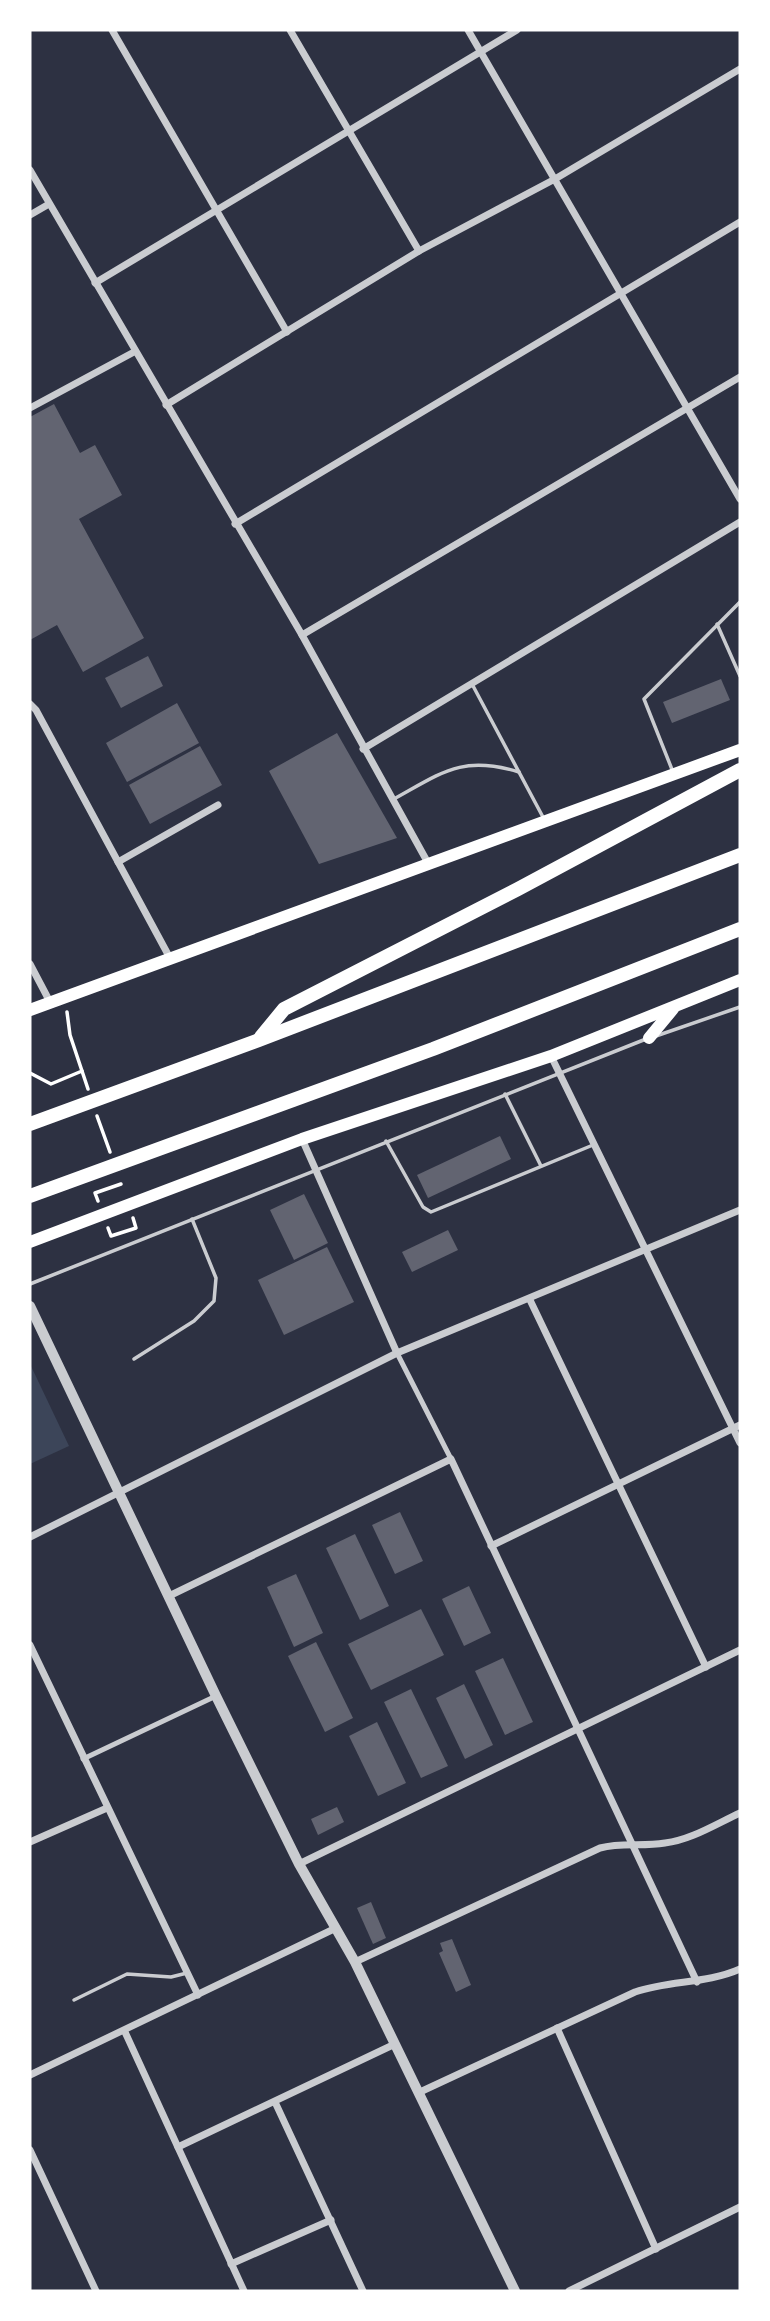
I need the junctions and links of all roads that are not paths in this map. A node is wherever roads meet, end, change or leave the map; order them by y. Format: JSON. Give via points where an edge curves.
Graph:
{"nodes":[{"id":1,"x":112,"y":30,"type":"edge"},
{"id":2,"x":290,"y":30,"type":"edge"},
{"id":3,"x":468,"y":30,"type":"edge"},
{"id":4,"x":517,"y":30,"type":"edge"},
{"id":5,"x":480,"y":51,"type":"junction"},
{"id":6,"x":740,"y":69,"type":"edge"},
{"id":7,"x":347,"y":130,"type":"junction"},
{"id":8,"x":30,"y":170,"type":"edge"},
{"id":9,"x":555,"y":179,"type":"junction"},
{"id":10,"x":50,"y":204,"type":"junction"},
{"id":11,"x":215,"y":210,"type":"junction"},
{"id":12,"x":30,"y":215,"type":"edge"},
{"id":13,"x":740,"y":222,"type":"edge"},
{"id":14,"x":419,"y":251,"type":"junction"},
{"id":15,"x":95,"y":283,"type":"junction"},
{"id":16,"x":622,"y":295,"type":"junction"},
{"id":17,"x":287,"y":332,"type":"junction"},
{"id":18,"x":134,"y":352,"type":"junction"},
{"id":19,"x":740,"y":377,"type":"edge"},
{"id":20,"x":166,"y":405,"type":"junction"},
{"id":21,"x":30,"y":408,"type":"edge"},
{"id":22,"x":687,"y":408,"type":"junction"},
{"id":23,"x":740,"y":499,"type":"edge"},
{"id":24,"x":740,"y":522,"type":"edge"},
{"id":25,"x":235,"y":524,"type":"junction"},
{"id":26,"x":740,"y":602,"type":"edge"},
{"id":27,"x":717,"y":624,"type":"junction"},
{"id":28,"x":302,"y":635,"type":"junction"},
{"id":29,"x":740,"y":676,"type":"edge"},
{"id":30,"x":472,"y":683,"type":"junction"},
{"id":31,"x":30,"y":704,"type":"edge"},
{"id":32,"x":363,"y":749,"type":"junction"},
{"id":33,"x":740,"y":750,"type":"edge"},
{"id":34,"x":740,"y":770,"type":"edge"},
{"id":35,"x":519,"y":772,"type":"junction"},
{"id":36,"x":674,"y":774,"type":"junction"},
{"id":37,"x":392,"y":800,"type":"junction"},
{"id":38,"x":218,"y":805,"type":"dead end"},
{"id":39,"x":545,"y":821,"type":"junction"},
{"id":40,"x":740,"y":855,"type":"edge"},
{"id":41,"x":118,"y":862,"type":"junction"},
{"id":42,"x":428,"y":863,"type":"junction"},
{"id":43,"x":740,"y":929,"type":"edge"},
{"id":44,"x":172,"y":960,"type":"junction"},
{"id":45,"x":30,"y":964,"type":"edge"},
{"id":46,"x":740,"y":980,"type":"edge"},
{"id":47,"x":50,"y":1002,"type":"junction"},
{"id":48,"x":675,"y":1006,"type":"junction"},
{"id":49,"x":740,"y":1007,"type":"edge"},
{"id":50,"x":30,"y":1010,"type":"edge"},
{"id":51,"x":649,"y":1038,"type":"junction"},
{"id":52,"x":259,"y":1040,"type":"junction"},
{"id":53,"x":551,"y":1056,"type":"junction"},
{"id":54,"x":559,"y":1073,"type":"junction"},
{"id":55,"x":505,"y":1094,"type":"junction"},
{"id":56,"x":30,"y":1124,"type":"edge"},
{"id":57,"x":302,"y":1139,"type":"junction"},
{"id":58,"x":386,"y":1140,"type":"junction"},
{"id":59,"x":594,"y":1144,"type":"junction"},
{"id":60,"x":541,"y":1166,"type":"junction"},
{"id":61,"x":313,"y":1169,"type":"junction"},
{"id":62,"x":69,"y":1182,"type":"junction"},
{"id":63,"x":30,"y":1196,"type":"edge"},
{"id":64,"x":30,"y":1204,"type":"edge"},
{"id":65,"x":740,"y":1210,"type":"edge"},
{"id":66,"x":192,"y":1219,"type":"junction"},
{"id":67,"x":30,"y":1242,"type":"edge"},
{"id":68,"x":645,"y":1248,"type":"junction"},
{"id":69,"x":30,"y":1284,"type":"edge"},
{"id":70,"x":530,"y":1300,"type":"junction"},
{"id":71,"x":30,"y":1306,"type":"edge"},
{"id":72,"x":397,"y":1353,"type":"junction"},
{"id":73,"x":134,"y":1359,"type":"dead end"},
{"id":74,"x":737,"y":1427,"type":"edge"},
{"id":75,"x":740,"y":1443,"type":"edge"},
{"id":76,"x":451,"y":1459,"type":"junction"},
{"id":77,"x":618,"y":1483,"type":"junction"},
{"id":78,"x":119,"y":1492,"type":"junction"},
{"id":79,"x":30,"y":1537,"type":"edge"},
{"id":80,"x":491,"y":1546,"type":"junction"},
{"id":81,"x":169,"y":1596,"type":"junction"},
{"id":82,"x":30,"y":1645,"type":"edge"},
{"id":83,"x":740,"y":1650,"type":"edge"},
{"id":84,"x":706,"y":1667,"type":"junction"},
{"id":85,"x":216,"y":1696,"type":"junction"},
{"id":86,"x":578,"y":1730,"type":"junction"},
{"id":87,"x":83,"y":1759,"type":"junction"},
{"id":88,"x":107,"y":1808,"type":"junction"},
{"id":89,"x":740,"y":1813,"type":"edge"},
{"id":90,"x":30,"y":1842,"type":"edge"},
{"id":91,"x":631,"y":1843,"type":"junction"},
{"id":92,"x":299,"y":1864,"type":"junction"},
{"id":93,"x":336,"y":1928,"type":"junction"},
{"id":94,"x":355,"y":1962,"type":"junction"},
{"id":95,"x":740,"y":1969,"type":"edge"},
{"id":96,"x":187,"y":1973,"type":"junction"},
{"id":97,"x":696,"y":1982,"type":"junction"},
{"id":98,"x":198,"y":1995,"type":"junction"},
{"id":99,"x":74,"y":2000,"type":"dead end"},
{"id":100,"x":556,"y":2028,"type":"junction"},
{"id":101,"x":125,"y":2032,"type":"junction"},
{"id":102,"x":395,"y":2044,"type":"junction"},
{"id":103,"x":30,"y":2075,"type":"edge"},
{"id":104,"x":420,"y":2092,"type":"junction"},
{"id":105,"x":275,"y":2102,"type":"junction"},
{"id":106,"x":178,"y":2147,"type":"junction"},
{"id":107,"x":30,"y":2150,"type":"edge"},
{"id":108,"x":740,"y":2207,"type":"edge"},
{"id":109,"x":331,"y":2220,"type":"junction"},
{"id":110,"x":656,"y":2249,"type":"junction"},
{"id":111,"x":231,"y":2264,"type":"junction"},
{"id":112,"x":96,"y":2291,"type":"edge"},
{"id":113,"x":244,"y":2291,"type":"edge"},
{"id":114,"x":363,"y":2291,"type":"edge"},
{"id":115,"x":515,"y":2291,"type":"edge"},
{"id":116,"x":569,"y":2291,"type":"edge"}],
"edges":[{"from":1,"to":11,"type":"street"},
{"from":2,"to":7,"type":"street"},
{"from":3,"to":5,"type":"street"},
{"from":4,"to":5,"type":"street"},
{"from":5,"to":7,"type":"street"},
{"from":5,"to":9,"type":"street"},
{"from":6,"to":9,"type":"street"},
{"from":7,"to":11,"type":"street"},
{"from":7,"to":14,"type":"street"},
{"from":8,"to":10,"type":"street"},
{"from":9,"to":14,"type":"street"},
{"from":9,"to":16,"type":"street"},
{"from":10,"to":12,"type":"street"},
{"from":10,"to":15,"type":"street"},
{"from":11,"to":15,"type":"street"},
{"from":11,"to":17,"type":"street"},
{"from":13,"to":16,"type":"street"},
{"from":14,"to":17,"type":"street"},
{"from":15,"to":18,"type":"street"},
{"from":16,"to":22,"type":"street"},
{"from":16,"to":25,"type":"street"},
{"from":17,"to":20,"type":"street"},
{"from":18,"to":20,"type":"street"},
{"from":18,"to":21,"type":"street"},
{"from":19,"to":22,"type":"street"},
{"from":20,"to":25,"type":"street"},
{"from":22,"to":23,"type":"street"},
{"from":22,"to":28,"type":"street"},
{"from":24,"to":30,"type":"street"},
{"from":25,"to":28,"type":"street"},
{"from":26,"to":27,"type":"lane"},
{"from":27,"to":29,"type":"lane"},
{"from":27,"to":36,"type":"lane","via":[[644,699]]},
{"from":28,"to":32,"type":"street"},
{"from":30,"to":32,"type":"street"},
{"from":30,"to":35,"type":"lane"},
{"from":31,"to":41,"type":"street"},
{"from":32,"to":37,"type":"street"},
{"from":33,"to":36,"type":"main road"},
{"from":34,"to":52,"type":"highway","via":[[284,1009]]},
{"from":35,"to":37,"type":"lane","via":[[475,764],[450,768]]},
{"from":35,"to":39,"type":"lane"},
{"from":36,"to":39,"type":"main road"},
{"from":37,"to":42,"type":"street"},
{"from":38,"to":41,"type":"street"},
{"from":39,"to":42,"type":"main road"},
{"from":40,"to":52,"type":"highway"},
{"from":41,"to":44,"type":"street"},
{"from":42,"to":44,"type":"main road"},
{"from":43,"to":62,"type":"highway","via":[[433,1049]]},
{"from":44,"to":47,"type":"main road"},
{"from":45,"to":47,"type":"street"},
{"from":46,"to":48,"type":"main road"},
{"from":47,"to":50,"type":"main road"},
{"from":48,"to":51,"type":"main road"},
{"from":48,"to":53,"type":"main road"},
{"from":49,"to":51,"type":"lane"},
{"from":51,"to":54,"type":"lane"},
{"from":52,"to":56,"type":"highway"},
{"from":53,"to":54,"type":"street"},
{"from":53,"to":57,"type":"main road"},
{"from":54,"to":55,"type":"lane"},
{"from":54,"to":59,"type":"street"},
{"from":55,"to":58,"type":"lane"},
{"from":55,"to":60,"type":"lane"},
{"from":57,"to":61,"type":"street"},
{"from":57,"to":67,"type":"main road"},
{"from":58,"to":60,"type":"lane","via":[[431,1212]]},
{"from":58,"to":61,"type":"lane"},
{"from":59,"to":60,"type":"lane"},
{"from":59,"to":68,"type":"street"},
{"from":61,"to":66,"type":"lane"},
{"from":61,"to":72,"type":"street"},
{"from":62,"to":63,"type":"highway"},
{"from":62,"to":64,"type":"highway"},
{"from":65,"to":68,"type":"street"},
{"from":66,"to":69,"type":"lane"},
{"from":66,"to":73,"type":"lane","via":[[216,1278],[214,1301],[194,1321]]},
{"from":68,"to":70,"type":"street"},
{"from":68,"to":74,"type":"street"},
{"from":70,"to":72,"type":"street"},
{"from":70,"to":77,"type":"street"},
{"from":71,"to":78,"type":"street"},
{"from":72,"to":76,"type":"street"},
{"from":72,"to":78,"type":"street"},
{"from":74,"to":75,"type":"street"},
{"from":74,"to":77,"type":"street"},
{"from":76,"to":80,"type":"street"},
{"from":76,"to":81,"type":"street"},
{"from":77,"to":80,"type":"street"},
{"from":77,"to":84,"type":"street"},
{"from":78,"to":79,"type":"street"},
{"from":78,"to":81,"type":"street"},
{"from":80,"to":86,"type":"street"},
{"from":81,"to":85,"type":"street"},
{"from":82,"to":87,"type":"street"},
{"from":83,"to":84,"type":"street"},
{"from":84,"to":86,"type":"street"},
{"from":85,"to":87,"type":"street"},
{"from":85,"to":92,"type":"street"},
{"from":86,"to":91,"type":"street"},
{"from":86,"to":92,"type":"street"},
{"from":87,"to":88,"type":"street"},
{"from":88,"to":90,"type":"street"},
{"from":88,"to":96,"type":"street"},
{"from":89,"to":91,"type":"street","via":[[684,1839]]},
{"from":91,"to":94,"type":"street","via":[[585,1854]]},
{"from":91,"to":97,"type":"street"},
{"from":92,"to":93,"type":"street"},
{"from":93,"to":94,"type":"street"},
{"from":93,"to":98,"type":"street"},
{"from":94,"to":102,"type":"street"},
{"from":95,"to":97,"type":"street"},
{"from":96,"to":98,"type":"street"},
{"from":96,"to":99,"type":"lane","via":[[171,1977],[127,1974]]},
{"from":97,"to":100,"type":"street","via":[[655,1985]]},
{"from":98,"to":101,"type":"street"},
{"from":100,"to":104,"type":"street"},
{"from":100,"to":110,"type":"street"},
{"from":101,"to":103,"type":"street"},
{"from":101,"to":106,"type":"street"},
{"from":102,"to":104,"type":"street"},
{"from":102,"to":105,"type":"street"},
{"from":104,"to":115,"type":"street"},
{"from":105,"to":106,"type":"street"},
{"from":105,"to":109,"type":"street"},
{"from":106,"to":111,"type":"street"},
{"from":107,"to":112,"type":"street"},
{"from":108,"to":110,"type":"street"},
{"from":109,"to":111,"type":"street"},
{"from":109,"to":114,"type":"street"},
{"from":110,"to":116,"type":"street"},
{"from":111,"to":113,"type":"street"}]}
